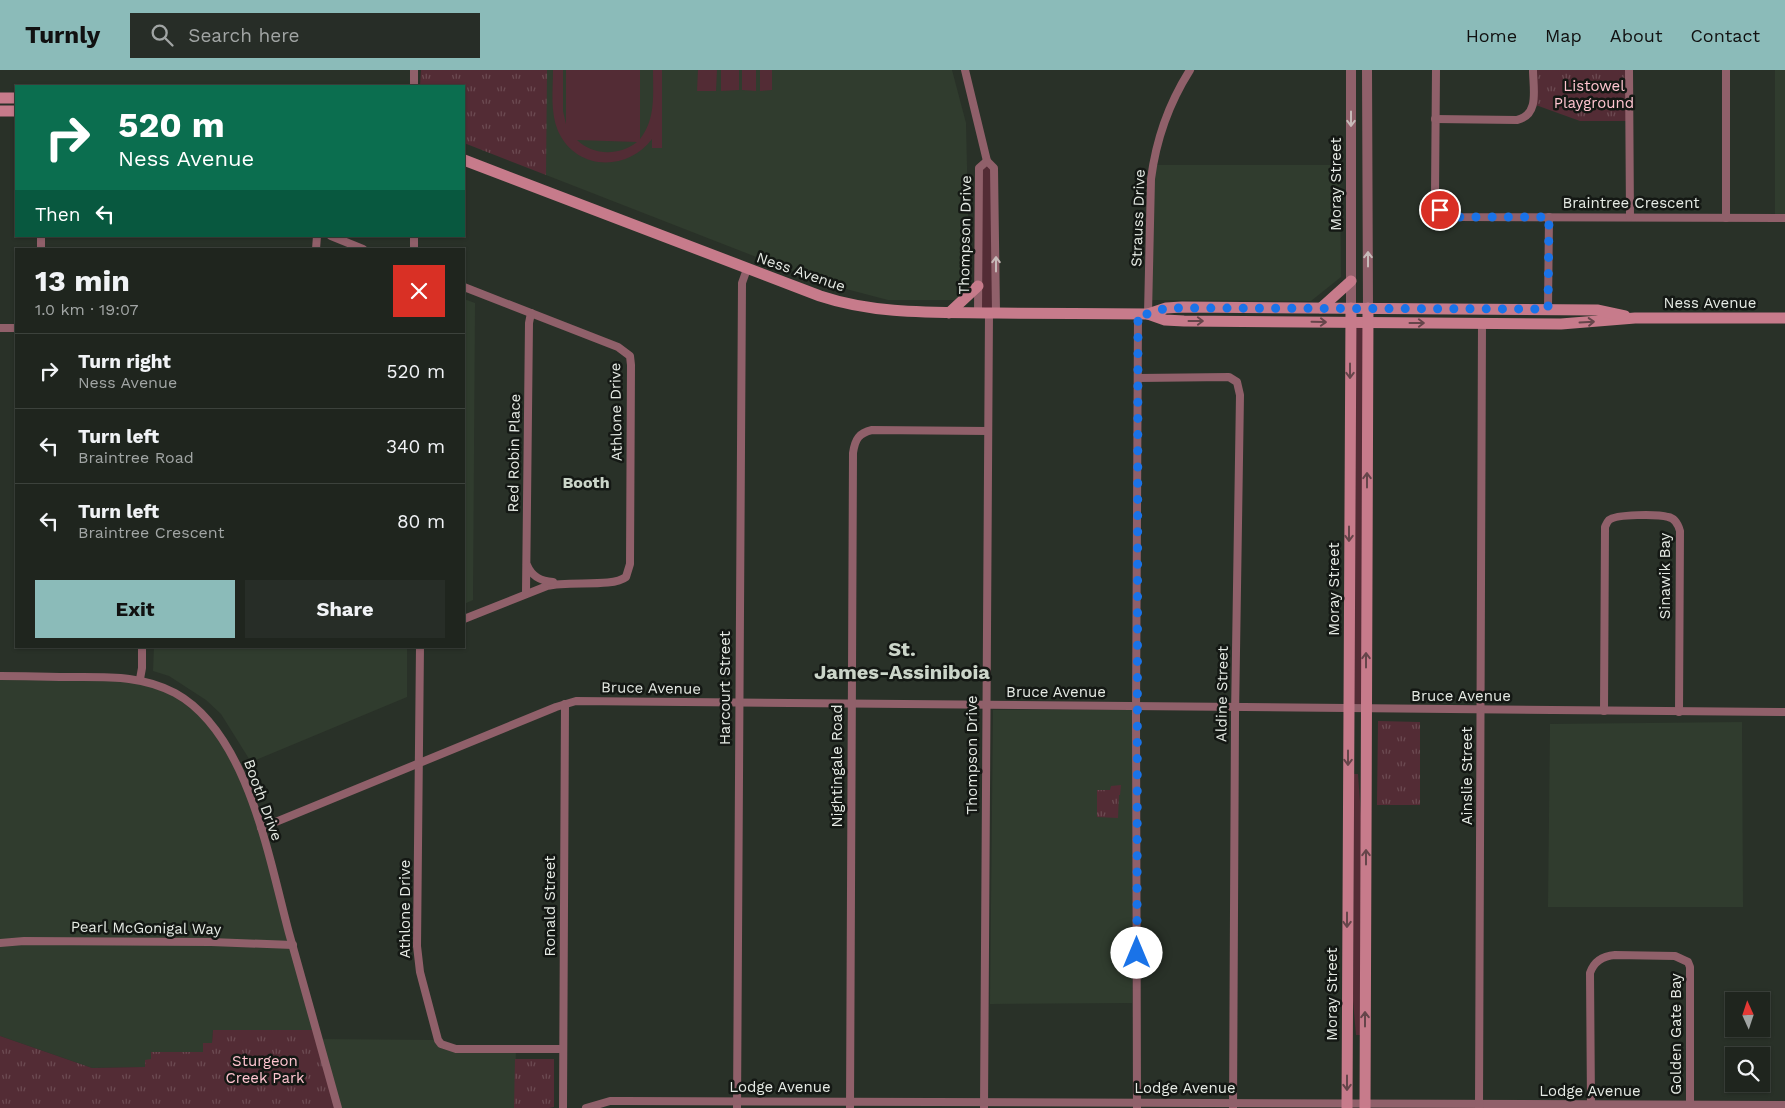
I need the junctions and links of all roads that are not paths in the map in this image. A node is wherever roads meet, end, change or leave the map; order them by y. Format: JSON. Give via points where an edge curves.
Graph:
{"nodes":[{"id":1,"x":414,"y":70,"type":"edge"},
{"id":2,"x":965,"y":70,"type":"edge"},
{"id":3,"x":1190,"y":70,"type":"edge"},
{"id":4,"x":1351,"y":70,"type":"edge"},
{"id":5,"x":1366,"y":70,"type":"edge"},
{"id":6,"x":1436,"y":70,"type":"edge"},
{"id":7,"x":1533,"y":70,"type":"edge"},
{"id":8,"x":1629,"y":70,"type":"edge"},
{"id":9,"x":1726,"y":70,"type":"edge"},
{"id":10,"x":414,"y":85,"type":"edge"},
{"id":11,"x":0,"y":98,"type":"edge"},
{"id":12,"x":15,"y":98,"type":"edge"},
{"id":13,"x":0,"y":111,"type":"edge"},
{"id":14,"x":15,"y":111,"type":"edge"},
{"id":15,"x":1435,"y":119,"type":"junction"},
{"id":16,"x":465,"y":160,"type":"edge"},
{"id":17,"x":987,"y":161,"type":"junction"},
{"id":18,"x":1549,"y":217,"type":"junction"},
{"id":19,"x":1630,"y":217,"type":"junction"},
{"id":20,"x":1726,"y":218,"type":"junction"},
{"id":21,"x":1785,"y":218,"type":"edge"},
{"id":22,"x":333,"y":237,"type":"edge"},
{"id":23,"x":361,"y":248,"type":"edge"},
{"id":24,"x":747,"y":269,"type":"junction"},
{"id":25,"x":1352,"y":281,"type":"junction"},
{"id":26,"x":978,"y":286,"type":"junction"},
{"id":27,"x":465,"y":287,"type":"edge"},
{"id":28,"x":1322,"y":308,"type":"junction"},
{"id":29,"x":1351,"y":308,"type":"junction"},
{"id":30,"x":1368,"y":308,"type":"junction"},
{"id":31,"x":1548,"y":309,"type":"junction"},
{"id":32,"x":531,"y":313,"type":"junction"},
{"id":33,"x":949,"y":313,"type":"junction"},
{"id":34,"x":988,"y":313,"type":"junction"},
{"id":35,"x":1143,"y":314,"type":"junction"},
{"id":36,"x":1635,"y":318,"type":"junction"},
{"id":37,"x":1785,"y":318,"type":"edge"},
{"id":38,"x":1350,"y":322,"type":"junction"},
{"id":39,"x":1368,"y":323,"type":"junction"},
{"id":40,"x":1482,"y":323,"type":"junction"},
{"id":41,"x":0,"y":328,"type":"edge"},
{"id":42,"x":15,"y":328,"type":"edge"},
{"id":43,"x":1138,"y":378,"type":"junction"},
{"id":44,"x":988,"y":431,"type":"junction"},
{"id":45,"x":526,"y":563,"type":"junction"},
{"id":46,"x":558,"y":583,"type":"junction"},
{"id":47,"x":526,"y":593,"type":"junction"},
{"id":48,"x":465,"y":619,"type":"edge"},
{"id":49,"x":142,"y":648,"type":"edge"},
{"id":50,"x":420,"y":648,"type":"edge"},
{"id":51,"x":0,"y":676,"type":"edge"},
{"id":52,"x":140,"y":679,"type":"junction"},
{"id":53,"x":739,"y":703,"type":"junction"},
{"id":54,"x":565,"y":704,"type":"junction"},
{"id":55,"x":851,"y":704,"type":"junction"},
{"id":56,"x":986,"y":706,"type":"junction"},
{"id":57,"x":1136,"y":707,"type":"junction"},
{"id":58,"x":1235,"y":708,"type":"junction"},
{"id":59,"x":1348,"y":709,"type":"junction"},
{"id":60,"x":1367,"y":709,"type":"junction"},
{"id":61,"x":1480,"y":710,"type":"junction"},
{"id":62,"x":1604,"y":711,"type":"junction"},
{"id":63,"x":1679,"y":712,"type":"junction"},
{"id":64,"x":1785,"y":712,"type":"edge"},
{"id":65,"x":419,"y":763,"type":"junction"},
{"id":66,"x":260,"y":828,"type":"junction"},
{"id":67,"x":0,"y":943,"type":"edge"},
{"id":68,"x":293,"y":945,"type":"junction"},
{"id":69,"x":564,"y":1049,"type":"junction"},
{"id":70,"x":737,"y":1104,"type":"edge"},
{"id":71,"x":850,"y":1104,"type":"edge"},
{"id":72,"x":984,"y":1105,"type":"edge"},
{"id":73,"x":1137,"y":1105,"type":"edge"},
{"id":74,"x":1233,"y":1105,"type":"edge"},
{"id":75,"x":1591,"y":1105,"type":"junction"},
{"id":76,"x":1690,"y":1105,"type":"junction"},
{"id":77,"x":1785,"y":1105,"type":"edge"},
{"id":78,"x":1347,"y":1106,"type":"edge"},
{"id":79,"x":1365,"y":1106,"type":"edge"},
{"id":80,"x":1479,"y":1106,"type":"edge"},
{"id":81,"x":338,"y":1108,"type":"edge"},
{"id":82,"x":563,"y":1108,"type":"edge"},
{"id":83,"x":586,"y":1108,"type":"edge"}],
"edges":[{"from":1,"to":10,"type":"street"},
{"from":2,"to":17,"type":"street","name":"Thompson Drive"},
{"from":3,"to":35,"type":"street","name":"Strauss Drive","via":[[1160,131],[1153,165]]},
{"from":4,"to":25,"type":"street","name":"Moray Street","one_way":true},
{"from":30,"to":5,"type":"street","name":"Moray Street","one_way":true},
{"from":6,"to":15,"type":"street","name":"Braintree Crescent"},
{"from":7,"to":15,"type":"street","via":[[1534,104],[1525,118]]},
{"from":8,"to":19,"type":"street"},
{"from":9,"to":20,"type":"street"},
{"from":11,"to":12,"type":"main road"},
{"from":13,"to":14,"type":"main road"},
{"from":15,"to":18,"type":"street","name":"Braintree Crescent","via":[[1435,195],[1444,213],[1458,217]]},
{"from":16,"to":24,"type":"main road","name":"Ness Avenue"},
{"from":17,"to":26,"type":"street","name":"Thompson Drive","via":[[979,168]]},
{"from":34,"to":17,"type":"street","name":"Thompson Drive","one_way":true,"via":[[994,168]]},
{"from":18,"to":19,"type":"street","name":"Braintree Crescent"},
{"from":18,"to":31,"type":"street"},
{"from":19,"to":20,"type":"street","name":"Braintree Crescent"},
{"from":20,"to":21,"type":"street","name":"Braintree Crescent"},
{"from":22,"to":23,"type":"street"},
{"from":24,"to":33,"type":"main road","name":"Ness Avenue","via":[[862,307]]},
{"from":24,"to":53,"type":"street","name":"Harcourt Street","via":[[742,282]]},
{"from":25,"to":28,"type":"main road"},
{"from":25,"to":29,"type":"street","name":"Moray Street"},
{"from":26,"to":33,"type":"main road"},
{"from":26,"to":34,"type":"street","name":"Thompson Drive"},
{"from":27,"to":32,"type":"street","name":"Athlone Drive"},
{"from":28,"to":29,"type":"main road","name":"Ness Avenue"},
{"from":28,"to":35,"type":"main road","name":"Ness Avenue","via":[[1166,308]]},
{"from":29,"to":30,"type":"main road","name":"Ness Avenue"},
{"from":29,"to":38,"type":"main road","name":"Moray Street"},
{"from":30,"to":31,"type":"main road","name":"Ness Avenue"},
{"from":30,"to":39,"type":"main road","name":"Moray Street"},
{"from":31,"to":36,"type":"main road","name":"Ness Avenue","via":[[1597,310]]},
{"from":32,"to":45,"type":"street","name":"Red Robin Place"},
{"from":32,"to":46,"type":"street","name":"Athlone Drive","via":[[618,346],[632,360],[629,571],[626,578],[616,583]]},
{"from":33,"to":34,"type":"main road","name":"Ness Avenue"},
{"from":34,"to":35,"type":"main road","name":"Ness Avenue"},
{"from":34,"to":44,"type":"street","name":"Thompson Drive"},
{"from":35,"to":38,"type":"main road","name":"Ness Avenue","one_way":true,"via":[[1165,320]]},
{"from":35,"to":43,"type":"street","name":"Strauss Drive"},
{"from":36,"to":37,"type":"main road","name":"Ness Avenue"},
{"from":40,"to":36,"type":"main road","name":"Ness Avenue","one_way":true,"via":[[1561,324]]},
{"from":38,"to":39,"type":"main road","name":"Ness Avenue"},
{"from":38,"to":59,"type":"main road","name":"Moray Street","one_way":true},
{"from":39,"to":40,"type":"main road","name":"Ness Avenue","one_way":true},
{"from":60,"to":39,"type":"main road","name":"Moray Street","one_way":true},
{"from":40,"to":61,"type":"street","name":"Ainslie Street"},
{"from":41,"to":42,"type":"street"},
{"from":43,"to":57,"type":"street","name":"Strauss Drive"},
{"from":43,"to":58,"type":"street","name":"Aldine Street","via":[[1229,377],[1239,386]]},
{"from":44,"to":55,"type":"street","name":"Nightingale Road","via":[[872,430],[861,433],[854,442]]},
{"from":44,"to":56,"type":"street","name":"Thompson Drive"},
{"from":45,"to":46,"type":"street","name":"Athlone Drive","via":[[534,576]]},
{"from":45,"to":47,"type":"street","name":"Red Robin Place"},
{"from":46,"to":47,"type":"street","name":"Athlone Drive"},
{"from":47,"to":48,"type":"street","name":"Athlone Drive"},
{"from":49,"to":52,"type":"street"},
{"from":50,"to":65,"type":"street","name":"Athlone Drive"},
{"from":51,"to":52,"type":"street","name":"Booth Drive","via":[[118,676]]},
{"from":52,"to":66,"type":"street","name":"Booth Drive","via":[[180,696],[214,727],[240,772]]},
{"from":53,"to":54,"type":"street","name":"Bruce Avenue","via":[[592,700]]},
{"from":53,"to":55,"type":"street","name":"Bruce Avenue"},
{"from":53,"to":70,"type":"street","name":"Harcourt Street"},
{"from":54,"to":65,"type":"street","name":"Bruce Avenue"},
{"from":54,"to":69,"type":"street","name":"Ronald Street"},
{"from":55,"to":56,"type":"street","name":"Bruce Avenue"},
{"from":55,"to":71,"type":"street","name":"Nightingale Road"},
{"from":56,"to":57,"type":"street","name":"Bruce Avenue"},
{"from":56,"to":72,"type":"street","name":"Thompson Drive"},
{"from":57,"to":58,"type":"street","name":"Bruce Avenue"},
{"from":57,"to":73,"type":"street","name":"Strauss Drive"},
{"from":58,"to":59,"type":"street","name":"Bruce Avenue"},
{"from":58,"to":74,"type":"street","name":"Aldine Street"},
{"from":59,"to":60,"type":"street","name":"Bruce Avenue"},
{"from":59,"to":78,"type":"main road","name":"Moray Street","one_way":true},
{"from":60,"to":61,"type":"street","name":"Bruce Avenue"},
{"from":79,"to":60,"type":"main road","name":"Moray Street","one_way":true},
{"from":61,"to":62,"type":"street","name":"Bruce Avenue"},
{"from":61,"to":80,"type":"street","name":"Ainslie Street"},
{"from":62,"to":63,"type":"street","name":"Bruce Avenue"},
{"from":62,"to":63,"type":"street","name":"Sinawik Bay","via":[[1605,527],[1609,520],[1617,517],[1659,516],[1676,521],[1680,531]]},
{"from":63,"to":64,"type":"street","name":"Bruce Avenue"},
{"from":65,"to":66,"type":"street","name":"Bruce Avenue"},
{"from":65,"to":69,"type":"street","name":"Athlone Drive","via":[[418,960],[438,1040],[456,1049]]},
{"from":66,"to":68,"type":"street","name":"Booth Drive"},
{"from":67,"to":68,"type":"street","name":"Pearl McGonigal Way"},
{"from":68,"to":81,"type":"street","name":"Booth Drive"},
{"from":69,"to":82,"type":"street","name":"Ronald Street"},
{"from":70,"to":71,"type":"street","name":"Lodge Avenue"},
{"from":70,"to":83,"type":"street","name":"Lodge Avenue","via":[[623,1101]]},
{"from":71,"to":72,"type":"street","name":"Lodge Avenue"},
{"from":72,"to":73,"type":"street","name":"Lodge Avenue"},
{"from":73,"to":74,"type":"street","name":"Lodge Avenue"},
{"from":74,"to":78,"type":"street","name":"Lodge Avenue"},
{"from":75,"to":76,"type":"street","name":"Lodge Avenue"},
{"from":75,"to":76,"type":"street","name":"Golden Gate Bay","via":[[1592,967],[1599,959],[1608,956],[1675,956],[1688,962],[1692,974]]},
{"from":75,"to":80,"type":"street","name":"Lodge Avenue"},
{"from":76,"to":77,"type":"street","name":"Lodge Avenue"},
{"from":78,"to":79,"type":"street","name":"Lodge Avenue"},
{"from":79,"to":80,"type":"street","name":"Lodge Avenue"}]}
